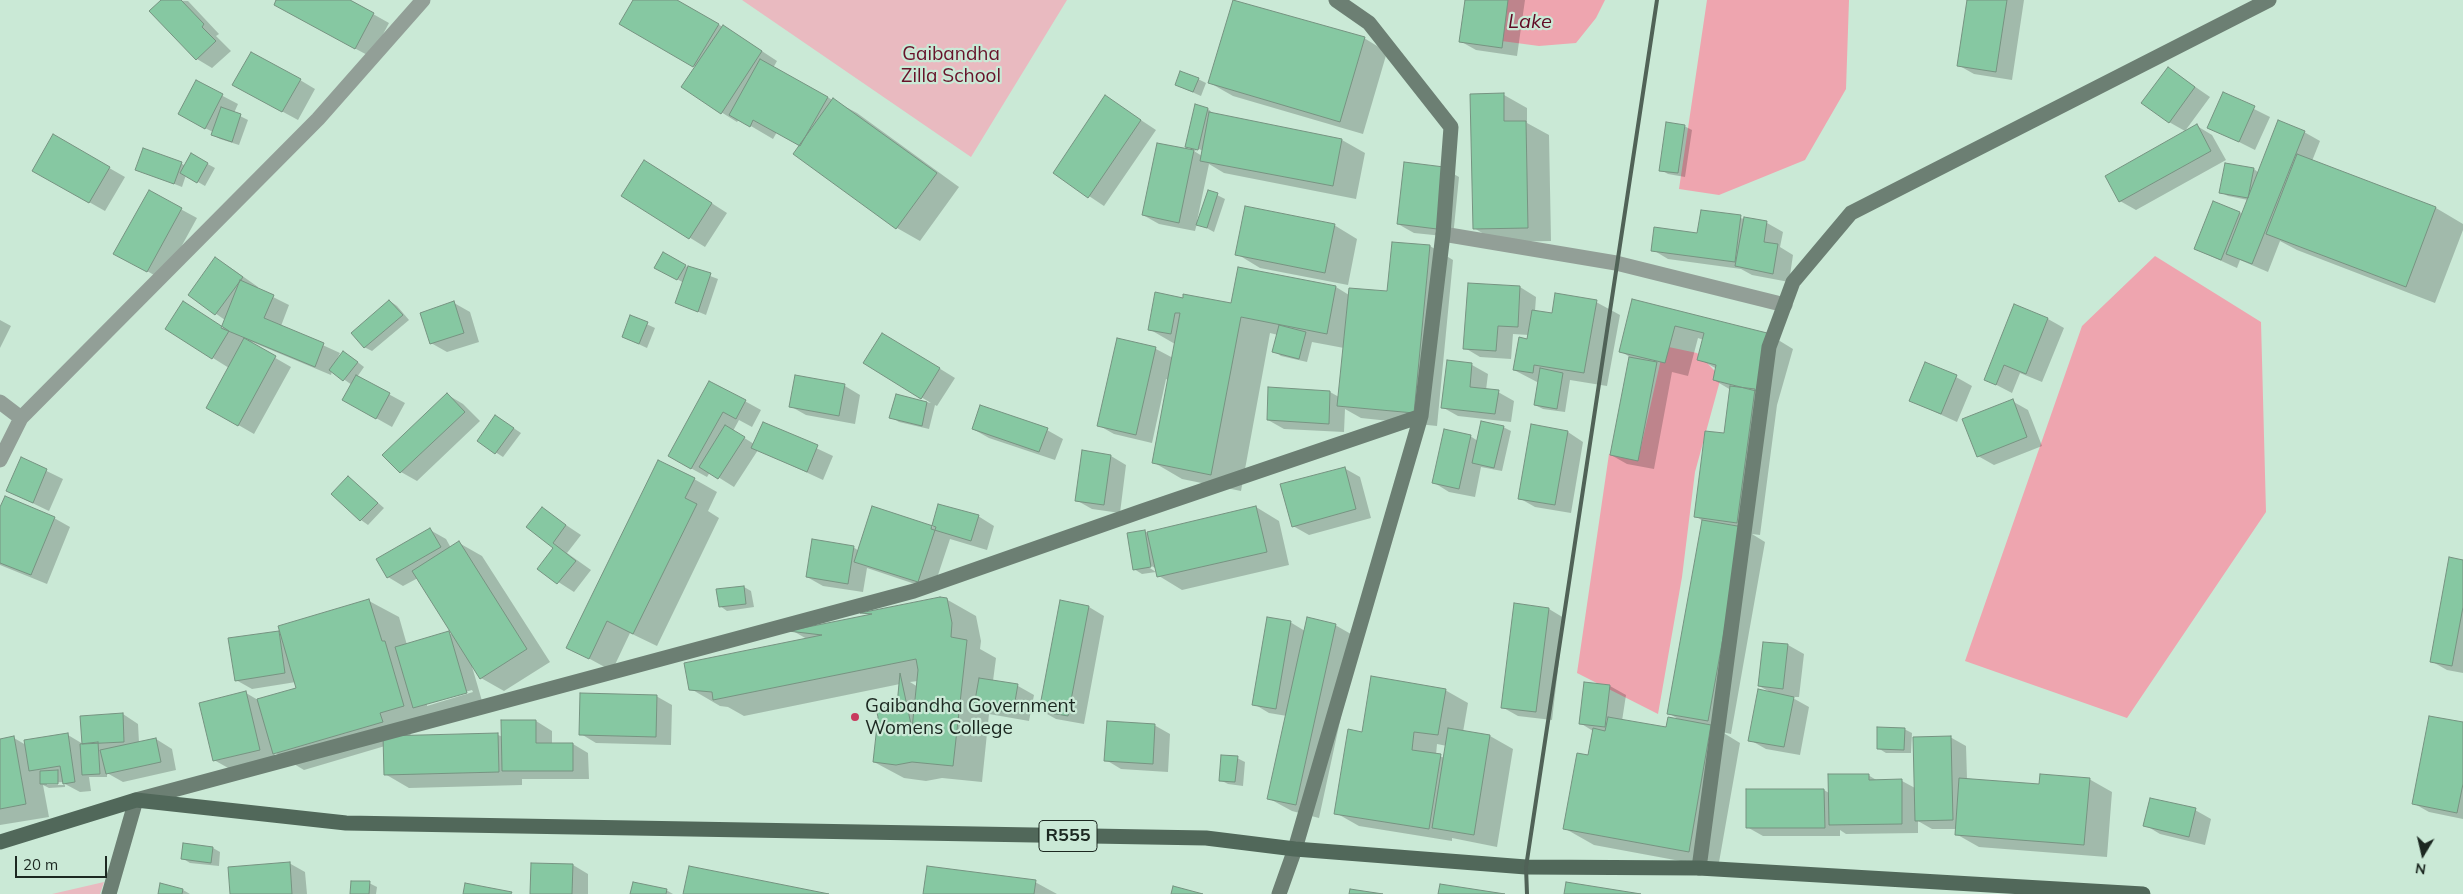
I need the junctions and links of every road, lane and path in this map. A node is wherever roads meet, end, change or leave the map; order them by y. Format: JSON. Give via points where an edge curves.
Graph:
{"nodes":[{"id":1,"x":423,"y":0,"type":"edge"},
{"id":2,"x":1336,"y":0,"type":"edge"},
{"id":3,"x":2269,"y":0,"type":"edge"},
{"id":4,"x":1443,"y":234,"type":"junction"},
{"id":5,"x":1784,"y":305,"type":"junction"},
{"id":6,"x":0,"y":402,"type":"edge"},
{"id":7,"x":1421,"y":416,"type":"junction"},
{"id":8,"x":21,"y":418,"type":"junction"},
{"id":9,"x":0,"y":460,"type":"edge"},
{"id":10,"x":136,"y":800,"type":"junction"},
{"id":11,"x":0,"y":842,"type":"edge"},
{"id":12,"x":1295,"y":849,"type":"junction"},
{"id":13,"x":1699,"y":868,"type":"junction"},
{"id":14,"x":109,"y":894,"type":"edge"},
{"id":15,"x":1279,"y":894,"type":"edge"},
{"id":16,"x":2143,"y":894,"type":"edge"}],
"edges":[{"from":1,"to":8,"type":"street","via":[[318,119]]},
{"from":2,"to":4,"type":"street","via":[[1369,24],[1452,127]]},
{"from":3,"to":5,"type":"street","via":[[1851,212],[1793,282]]},
{"from":4,"to":5,"type":"street","via":[[1616,263]]},
{"from":4,"to":7,"type":"street"},
{"from":5,"to":13,"type":"street","via":[[1769,347]]},
{"from":6,"to":8,"type":"street"},
{"from":7,"to":10,"type":"street","via":[[914,591]]},
{"from":7,"to":12,"type":"street"},
{"from":8,"to":9,"type":"street"},
{"from":10,"to":11,"type":"main road","number":"R555"},
{"from":10,"to":12,"type":"main road","number":"R555","via":[[346,823],[1206,838]]},
{"from":10,"to":14,"type":"street"},
{"from":12,"to":13,"type":"main road","number":"R555","via":[[1526,867]]},
{"from":12,"to":15,"type":"street"},
{"from":13,"to":16,"type":"main road","number":"R555"}]}
